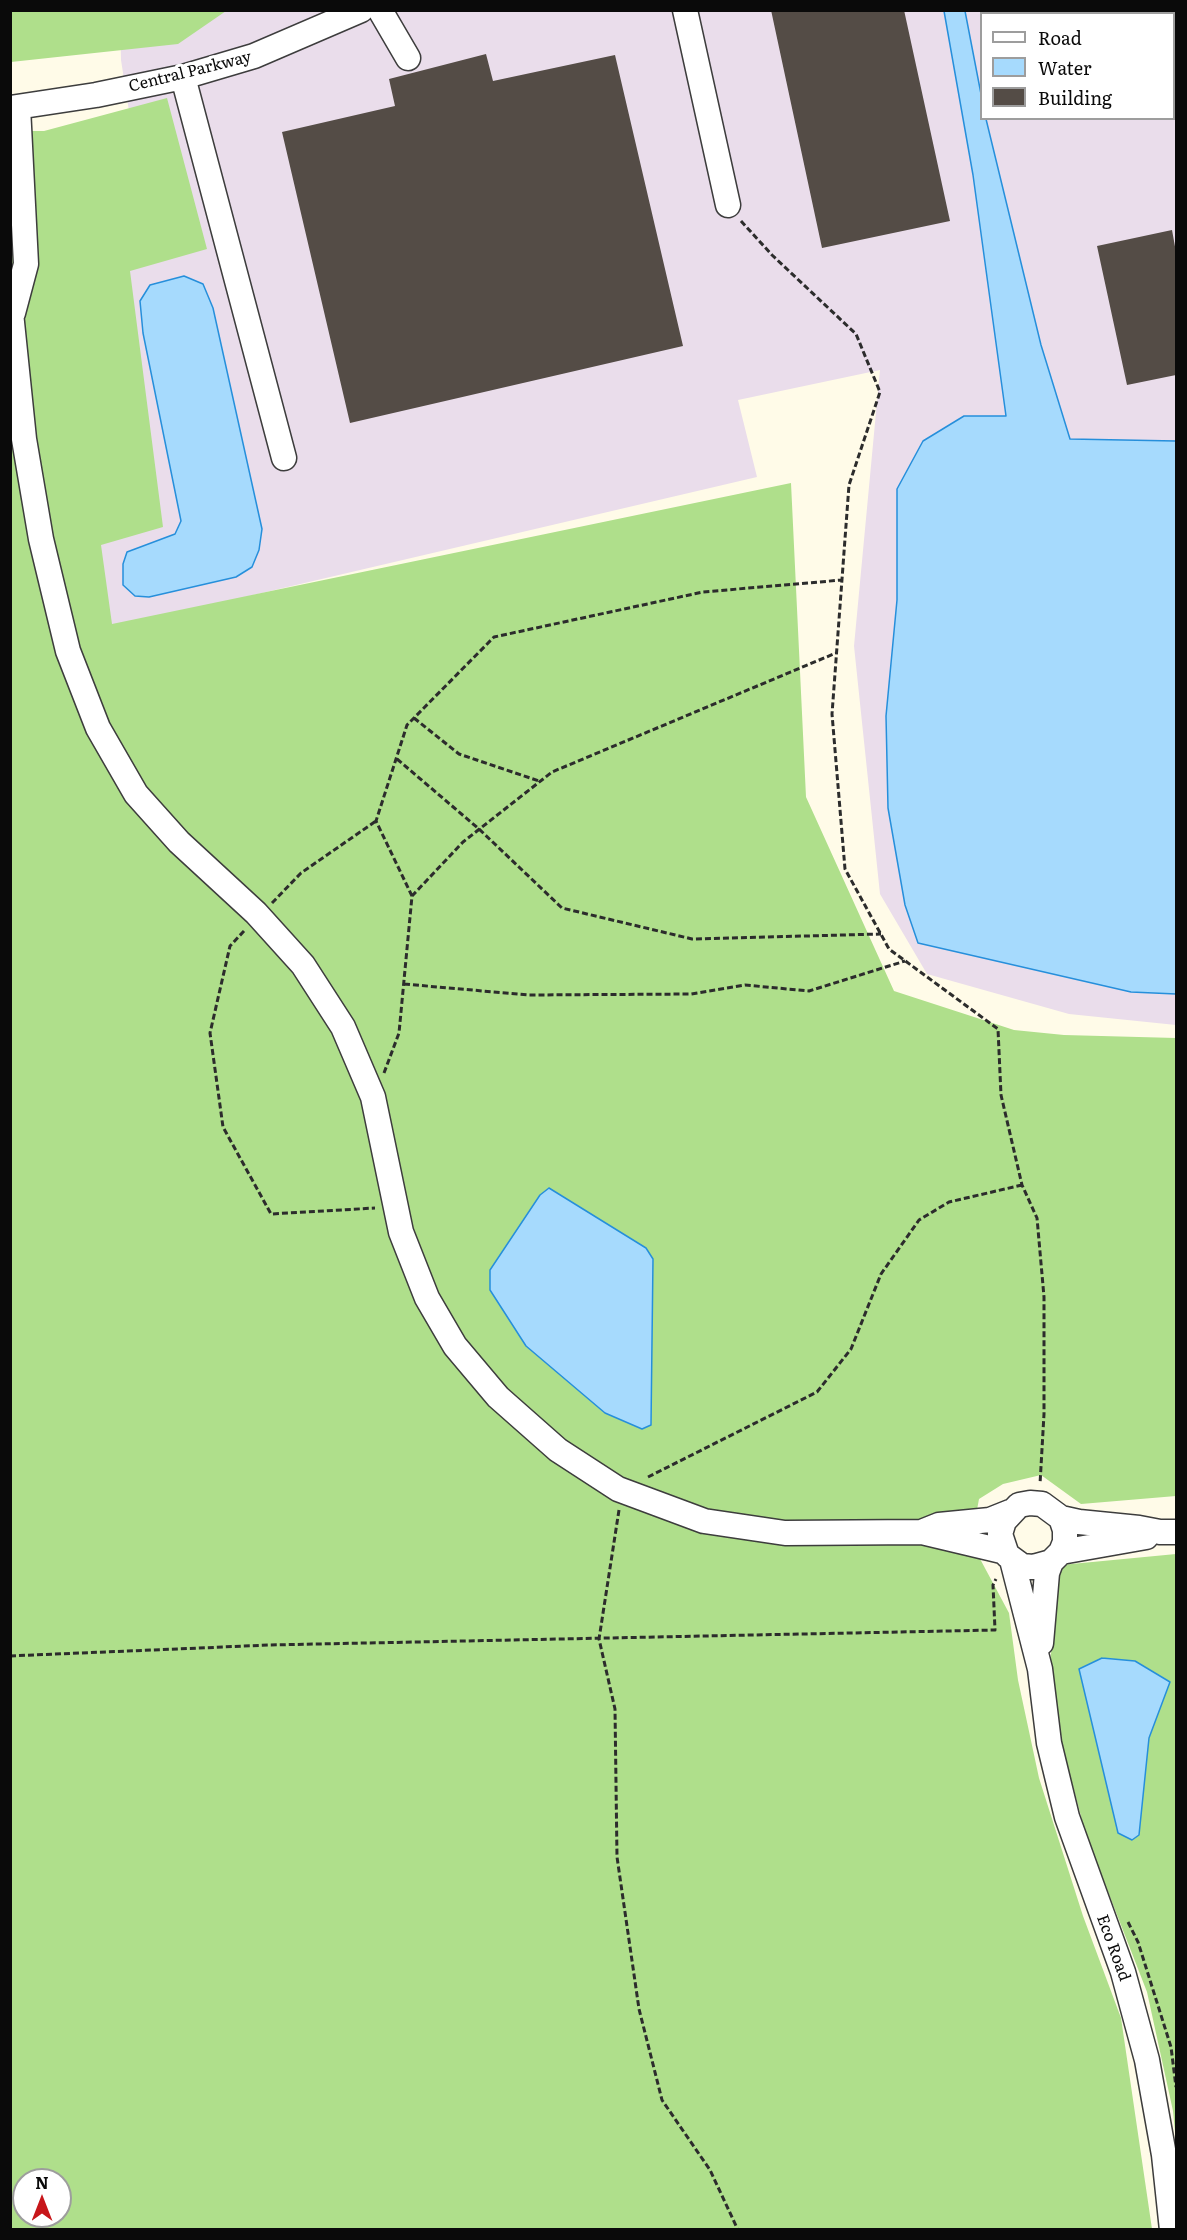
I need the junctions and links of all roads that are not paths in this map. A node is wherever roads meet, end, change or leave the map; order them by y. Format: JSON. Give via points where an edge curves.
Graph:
{"nodes":[{"id":1,"x":361,"y":10,"type":"edge"},
{"id":2,"x":380,"y":10,"type":"edge"},
{"id":3,"x":685,"y":10,"type":"edge"},
{"id":4,"x":408,"y":58,"type":"dead end"},
{"id":5,"x":183,"y":76,"type":"junction"},
{"id":6,"x":14,"y":108,"type":"edge"},
{"id":7,"x":728,"y":205,"type":"road end"},
{"id":8,"x":12,"y":308,"type":"edge"},
{"id":9,"x":284,"y":459,"type":"dead end"},
{"id":10,"x":1010,"y":1512,"type":"junction"},
{"id":11,"x":1061,"y":1518,"type":"junction"},
{"id":12,"x":922,"y":1532,"type":"junction"},
{"id":13,"x":1168,"y":1532,"type":"edge"},
{"id":14,"x":1008,"y":1556,"type":"junction"},
{"id":15,"x":1056,"y":1557,"type":"junction"},
{"id":16,"x":1040,"y":1670,"type":"junction"},
{"id":17,"x":1172,"y":2229,"type":"edge"}],
"edges":[{"from":1,"to":5,"type":"street","name":"Central Parkway","via":[[254,56]]},
{"from":2,"to":4,"type":"street"},
{"from":3,"to":7,"type":"street"},
{"from":5,"to":6,"type":"street","name":"Central Parkway"},
{"from":5,"to":9,"type":"street"},
{"from":6,"to":8,"type":"street","via":[[26,264]]},
{"from":8,"to":12,"type":"street","via":[[24,439],[41,539],[68,651],[98,728],[136,794],[303,965],[343,1027],[373,1097],[401,1232],[427,1298],[455,1346],[498,1397],[550,1443],[622,1491],[704,1521],[784,1533]]},
{"from":10,"to":11,"type":"street","via":[[1019,1505],[1038,1503]]},
{"from":10,"to":12,"type":"street","via":[[990,1520],[939,1525]]},
{"from":10,"to":14,"type":"street","via":[[1000,1534]]},
{"from":11,"to":13,"type":"street"},
{"from":11,"to":15,"type":"street","via":[[1065,1530]]},
{"from":12,"to":14,"type":"street"},
{"from":13,"to":15,"type":"street"},
{"from":14,"to":15,"type":"street","via":[[1033,1567]]},
{"from":14,"to":16,"type":"street","name":"Eco Road"},
{"from":15,"to":16,"type":"street","name":"Eco Road","via":[[1047,1573]]},
{"from":16,"to":17,"type":"street","name":"Eco Road","via":[[1049,1743],[1067,1817],[1122,1972],[1147,2060]]}]}
